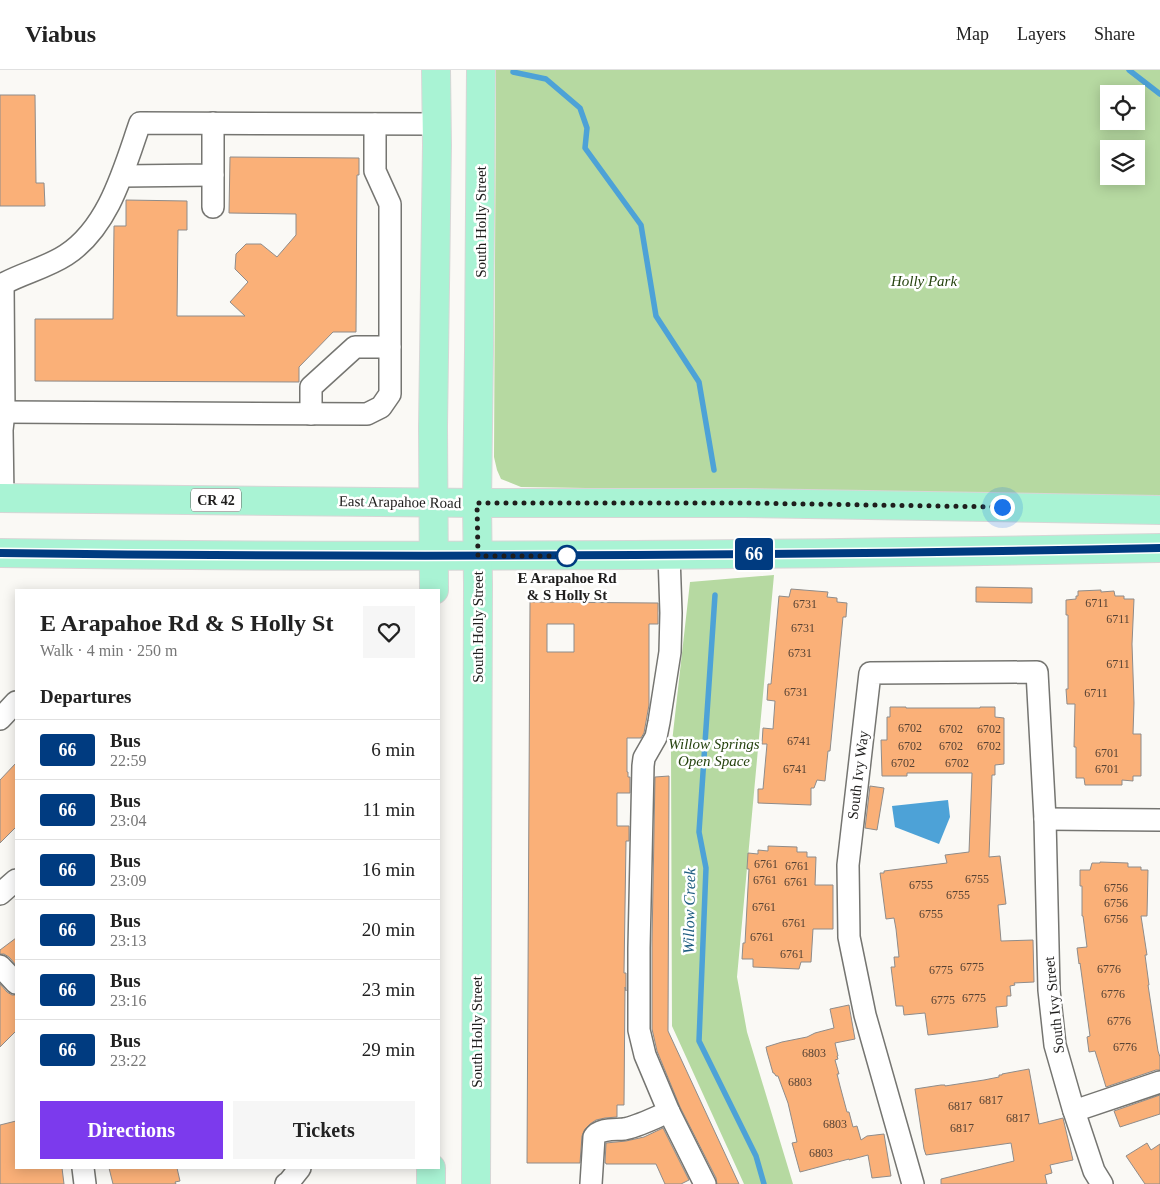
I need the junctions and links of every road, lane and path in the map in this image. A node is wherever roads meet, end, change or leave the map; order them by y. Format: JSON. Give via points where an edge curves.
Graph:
{"nodes":[{"id":1,"x":436,"y":70,"type":"edge"},
{"id":2,"x":481,"y":70,"type":"edge"},
{"id":3,"x":213,"y":123,"type":"junction"},
{"id":4,"x":375,"y":124,"type":"junction"},
{"id":5,"x":437,"y":124,"type":"junction"},
{"id":6,"x":213,"y":175,"type":"junction"},
{"id":7,"x":122,"y":176,"type":"junction"},
{"id":8,"x":213,"y":207,"type":"dead end"},
{"id":9,"x":1,"y":284,"type":"edge"},
{"id":10,"x":390,"y":347,"type":"junction"},
{"id":11,"x":311,"y":414,"type":"junction"},
{"id":12,"x":2,"y":424,"type":"edge"},
{"id":13,"x":2,"y":498,"type":"edge"},
{"id":14,"x":433,"y":502,"type":"junction"},
{"id":15,"x":477,"y":503,"type":"junction"},
{"id":16,"x":1160,"y":510,"type":"edge"},
{"id":17,"x":1160,"y":548,"type":"edge"},
{"id":18,"x":0,"y":553,"type":"edge"},
{"id":19,"x":434,"y":555,"type":"junction"},
{"id":20,"x":670,"y":555,"type":"junction"},
{"id":21,"x":478,"y":556,"type":"junction"},
{"id":22,"x":434,"y":589,"type":"edge"},
{"id":23,"x":15,"y":703,"type":"edge"},
{"id":24,"x":0,"y":720,"type":"edge"},
{"id":25,"x":1045,"y":819,"type":"junction"},
{"id":26,"x":1160,"y":820,"type":"edge"},
{"id":27,"x":15,"y":881,"type":"edge"},
{"id":28,"x":0,"y":894,"type":"edge"},
{"id":29,"x":0,"y":966,"type":"edge"},
{"id":30,"x":15,"y":982,"type":"edge"},
{"id":31,"x":1160,"y":1082,"type":"edge"},
{"id":32,"x":1074,"y":1111,"type":"junction"},
{"id":33,"x":669,"y":1112,"type":"junction"},
{"id":34,"x":83,"y":1169,"type":"edge"},
{"id":35,"x":299,"y":1169,"type":"edge"},
{"id":36,"x":431,"y":1169,"type":"edge"},
{"id":37,"x":85,"y":1184,"type":"edge"},
{"id":38,"x":286,"y":1184,"type":"edge"},
{"id":39,"x":431,"y":1184,"type":"edge"},
{"id":40,"x":476,"y":1184,"type":"edge"},
{"id":41,"x":591,"y":1184,"type":"edge"},
{"id":42,"x":705,"y":1184,"type":"edge"},
{"id":43,"x":913,"y":1184,"type":"edge"},
{"id":44,"x":1102,"y":1184,"type":"edge"}],
"edges":[{"from":1,"to":5,"type":"main road"},
{"from":2,"to":15,"type":"main road","name":"South Holly Street"},
{"from":3,"to":4,"type":"street"},
{"from":3,"to":6,"type":"street"},
{"from":3,"to":7,"type":"street","via":[[140,123]]},
{"from":4,"to":5,"type":"street"},
{"from":4,"to":10,"type":"street","via":[[375,172],[390,204]]},
{"from":5,"to":14,"type":"main road"},
{"from":6,"to":7,"type":"street"},
{"from":6,"to":8,"type":"street"},
{"from":7,"to":9,"type":"street","via":[[112,199],[83,241],[66,255]]},
{"from":9,"to":12,"type":"street"},
{"from":10,"to":11,"type":"street","via":[[355,347],[311,387]]},
{"from":10,"to":11,"type":"street","via":[[390,394],[381,407],[367,414]]},
{"from":11,"to":12,"type":"street"},
{"from":12,"to":13,"type":"street"},
{"from":13,"to":14,"type":"main road","name":"East Arapahoe Road","number":"CR 42"},
{"from":14,"to":15,"type":"main road","name":"East Arapahoe Road","number":"CR 42"},
{"from":14,"to":19,"type":"main road"},
{"from":15,"to":16,"type":"main road","name":"East Arapahoe Road","number":"CR 42","via":[[744,503]]},
{"from":15,"to":21,"type":"main road","name":"South Holly Street"},
{"from":17,"to":20,"type":"main road"},
{"from":18,"to":19,"type":"main road"},
{"from":19,"to":21,"type":"main road"},
{"from":19,"to":22,"type":"main road"},
{"from":20,"to":21,"type":"main road"},
{"from":20,"to":33,"type":"street","via":[[670,652],[656,737],[643,766],[639,948],[639,1030],[645,1055]]},
{"from":21,"to":40,"type":"main road","name":"South Holly Street"},
{"from":23,"to":24,"type":"street"},
{"from":25,"to":26,"type":"street"},
{"from":25,"to":32,"type":"street","name":"South Ivy Street","via":[[1049,990],[1056,1045]]},
{"from":25,"to":43,"type":"street","name":"South Ivy Way","via":[[1037,672],[870,673],[848,865],[850,937],[865,1015]]},
{"from":27,"to":28,"type":"street"},
{"from":29,"to":30,"type":"street"},
{"from":31,"to":32,"type":"street"},
{"from":32,"to":44,"type":"street","name":"South Ivy Street","via":[[1094,1171]]},
{"from":33,"to":41,"type":"street","via":[[626,1129],[596,1134]]},
{"from":33,"to":42,"type":"street"},
{"from":34,"to":37,"type":"street"},
{"from":35,"to":38,"type":"street"},
{"from":36,"to":39,"type":"main road"}]}
